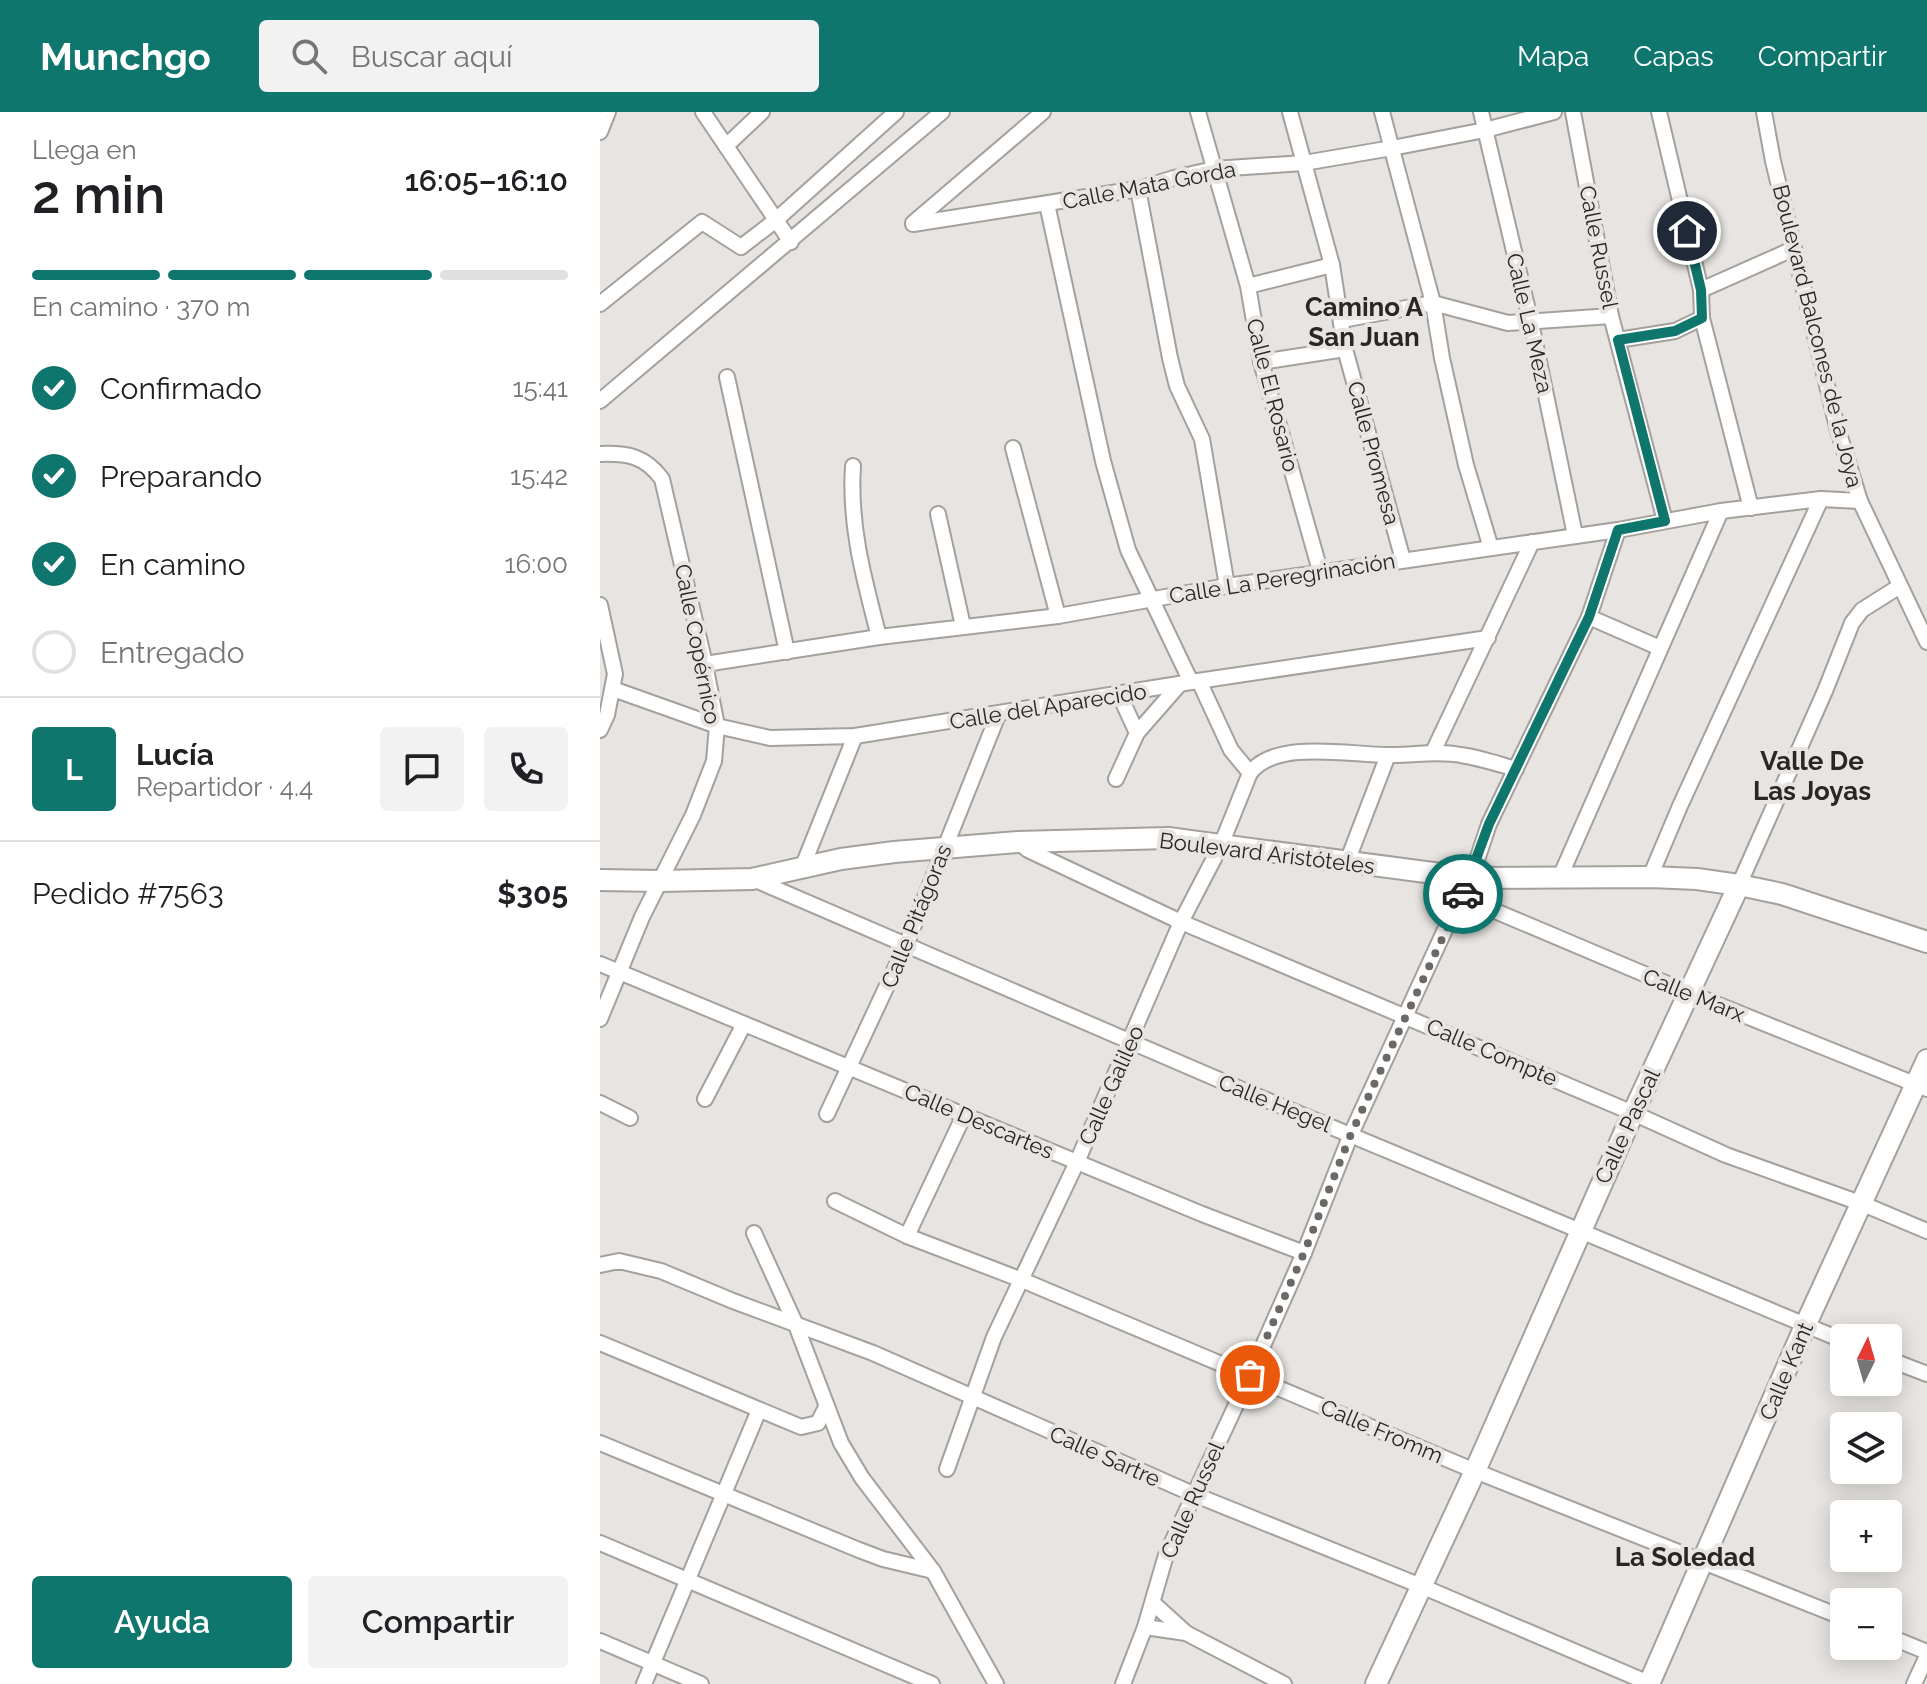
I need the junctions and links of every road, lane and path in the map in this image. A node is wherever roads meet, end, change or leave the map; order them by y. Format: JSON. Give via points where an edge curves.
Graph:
{"nodes":[{"id":1,"x":608,"y":112,"type":"edge"},
{"id":2,"x":703,"y":112,"type":"edge"},
{"id":3,"x":762,"y":112,"type":"edge"},
{"id":4,"x":896,"y":112,"type":"edge"},
{"id":5,"x":942,"y":112,"type":"edge"},
{"id":6,"x":1043,"y":112,"type":"edge"},
{"id":7,"x":1198,"y":112,"type":"edge"},
{"id":8,"x":1290,"y":112,"type":"edge"},
{"id":9,"x":1382,"y":112,"type":"edge"},
{"id":10,"x":1481,"y":112,"type":"edge"},
{"id":11,"x":1554,"y":112,"type":"edge"},
{"id":12,"x":1573,"y":112,"type":"edge"},
{"id":13,"x":1659,"y":112,"type":"edge"},
{"id":14,"x":1764,"y":112,"type":"edge"},
{"id":15,"x":1485,"y":130,"type":"junction"},
{"id":16,"x":600,"y":132,"type":"edge"},
{"id":17,"x":726,"y":146,"type":"junction"},
{"id":18,"x":1392,"y":148,"type":"junction"},
{"id":19,"x":1304,"y":163,"type":"junction"},
{"id":20,"x":1214,"y":169,"type":"junction"},
{"id":21,"x":1138,"y":189,"type":"junction"},
{"id":22,"x":1047,"y":204,"type":"junction"},
{"id":23,"x":776,"y":220,"type":"junction"},
{"id":24,"x":791,"y":242,"type":"junction"},
{"id":25,"x":1793,"y":249,"type":"junction"},
{"id":26,"x":1332,"y":265,"type":"junction"},
{"id":27,"x":1248,"y":286,"type":"junction"},
{"id":28,"x":1701,"y":290,"type":"junction"},
{"id":29,"x":1433,"y":303,"type":"junction"},
{"id":30,"x":600,"y":304,"type":"edge"},
{"id":31,"x":1611,"y":316,"type":"junction"},
{"id":32,"x":1702,"y":318,"type":"junction"},
{"id":33,"x":1342,"y":320,"type":"junction"},
{"id":34,"x":1531,"y":323,"type":"junction"},
{"id":35,"x":1618,"y":340,"type":"junction"},
{"id":36,"x":1345,"y":349,"type":"junction"},
{"id":37,"x":1261,"y":362,"type":"junction"},
{"id":38,"x":727,"y":377,"type":"dead end"},
{"id":39,"x":600,"y":401,"type":"edge"},
{"id":40,"x":1013,"y":448,"type":"dead end"},
{"id":41,"x":600,"y":454,"type":"edge"},
{"id":42,"x":853,"y":466,"type":"dead end"},
{"id":43,"x":1821,"y":499,"type":"junction"},
{"id":44,"x":1860,"y":501,"type":"junction"},
{"id":45,"x":1751,"y":508,"type":"junction"},
{"id":46,"x":1721,"y":511,"type":"junction"},
{"id":47,"x":938,"y":514,"type":"dead end"},
{"id":48,"x":1665,"y":521,"type":"junction"},
{"id":49,"x":1618,"y":530,"type":"junction"},
{"id":50,"x":1575,"y":535,"type":"junction"},
{"id":51,"x":1532,"y":542,"type":"junction"},
{"id":52,"x":1491,"y":548,"type":"junction"},
{"id":53,"x":1403,"y":560,"type":"junction"},
{"id":54,"x":1321,"y":574,"type":"junction"},
{"id":55,"x":1227,"y":586,"type":"junction"},
{"id":56,"x":1900,"y":586,"type":"junction"},
{"id":57,"x":1151,"y":598,"type":"junction"},
{"id":58,"x":600,"y":605,"type":"edge"},
{"id":59,"x":1058,"y":616,"type":"junction"},
{"id":60,"x":1589,"y":617,"type":"junction"},
{"id":61,"x":963,"y":626,"type":"junction"},
{"id":62,"x":879,"y":637,"type":"junction"},
{"id":63,"x":1488,"y":638,"type":"junction"},
{"id":64,"x":1927,"y":642,"type":"edge"},
{"id":65,"x":1660,"y":648,"type":"junction"},
{"id":66,"x":787,"y":652,"type":"junction"},
{"id":67,"x":705,"y":664,"type":"junction"},
{"id":68,"x":609,"y":679,"type":"edge"},
{"id":69,"x":1190,"y":683,"type":"junction"},
{"id":70,"x":1119,"y":694,"type":"junction"},
{"id":71,"x":998,"y":715,"type":"junction"},
{"id":72,"x":717,"y":726,"type":"junction"},
{"id":73,"x":600,"y":730,"type":"edge"},
{"id":74,"x":1137,"y":733,"type":"junction"},
{"id":75,"x":855,"y":736,"type":"junction"},
{"id":76,"x":1433,"y":752,"type":"junction"},
{"id":77,"x":1388,"y":755,"type":"junction"},
{"id":78,"x":1516,"y":769,"type":"junction"},
{"id":79,"x":1250,"y":773,"type":"junction"},
{"id":80,"x":1116,"y":779,"type":"dead end"},
{"id":81,"x":1018,"y":842,"type":"junction"},
{"id":82,"x":1221,"y":845,"type":"junction"},
{"id":83,"x":943,"y":848,"type":"junction"},
{"id":84,"x":1347,"y":862,"type":"junction"},
{"id":85,"x":802,"y":868,"type":"junction"},
{"id":86,"x":1560,"y":877,"type":"junction"},
{"id":87,"x":1650,"y":877,"type":"junction"},
{"id":88,"x":1471,"y":878,"type":"junction"},
{"id":89,"x":752,"y":879,"type":"junction"},
{"id":90,"x":600,"y":880,"type":"edge"},
{"id":91,"x":660,"y":881,"type":"junction"},
{"id":92,"x":1739,"y":885,"type":"junction"},
{"id":93,"x":1462,"y":897,"type":"junction"},
{"id":94,"x":1181,"y":922,"type":"junction"},
{"id":95,"x":1927,"y":942,"type":"edge"},
{"id":96,"x":906,"y":945,"type":"junction"},
{"id":97,"x":600,"y":964,"type":"edge"},
{"id":98,"x":617,"y":973,"type":"junction"},
{"id":99,"x":1689,"y":993,"type":"junction"},
{"id":100,"x":1405,"y":1015,"type":"junction"},
{"id":101,"x":600,"y":1019,"type":"edge"},
{"id":102,"x":744,"y":1024,"type":"junction"},
{"id":103,"x":1131,"y":1041,"type":"junction"},
{"id":104,"x":1927,"y":1060,"type":"edge"},
{"id":105,"x":850,"y":1067,"type":"junction"},
{"id":106,"x":1922,"y":1086,"type":"edge"},
{"id":107,"x":705,"y":1099,"type":"dead end"},
{"id":108,"x":600,"y":1103,"type":"edge"},
{"id":109,"x":1633,"y":1113,"type":"junction"},
{"id":110,"x":827,"y":1114,"type":"dead end"},
{"id":111,"x":964,"y":1115,"type":"junction"},
{"id":112,"x":630,"y":1118,"type":"dead end"},
{"id":113,"x":1351,"y":1134,"type":"junction"},
{"id":114,"x":1077,"y":1162,"type":"junction"},
{"id":115,"x":835,"y":1201,"type":"dead end"},
{"id":116,"x":1863,"y":1204,"type":"junction"},
{"id":117,"x":1927,"y":1231,"type":"edge"},
{"id":118,"x":1579,"y":1232,"type":"junction"},
{"id":119,"x":754,"y":1233,"type":"dead end"},
{"id":120,"x":907,"y":1236,"type":"junction"},
{"id":121,"x":1304,"y":1253,"type":"junction"},
{"id":122,"x":600,"y":1265,"type":"edge"},
{"id":123,"x":1022,"y":1280,"type":"junction"},
{"id":124,"x":796,"y":1325,"type":"junction"},
{"id":125,"x":1805,"y":1326,"type":"junction"},
{"id":126,"x":1830,"y":1336,"type":"edge"},
{"id":127,"x":600,"y":1343,"type":"edge"},
{"id":128,"x":1902,"y":1364,"type":"edge"},
{"id":129,"x":1927,"y":1374,"type":"edge"},
{"id":130,"x":1250,"y":1375,"type":"junction"},
{"id":131,"x":973,"y":1398,"type":"junction"},
{"id":132,"x":826,"y":1407,"type":"junction"},
{"id":133,"x":759,"y":1410,"type":"junction"},
{"id":134,"x":600,"y":1443,"type":"edge"},
{"id":135,"x":947,"y":1469,"type":"dead end"},
{"id":136,"x":1475,"y":1471,"type":"junction"},
{"id":137,"x":1193,"y":1494,"type":"junction"},
{"id":138,"x":724,"y":1495,"type":"junction"},
{"id":139,"x":600,"y":1543,"type":"edge"},
{"id":140,"x":1705,"y":1562,"type":"junction"},
{"id":141,"x":933,"y":1571,"type":"junction"},
{"id":142,"x":687,"y":1580,"type":"junction"},
{"id":143,"x":1421,"y":1586,"type":"junction"},
{"id":144,"x":1153,"y":1603,"type":"junction"},
{"id":145,"x":1830,"y":1612,"type":"edge"},
{"id":146,"x":1145,"y":1627,"type":"junction"},
{"id":147,"x":1186,"y":1633,"type":"junction"},
{"id":148,"x":600,"y":1641,"type":"edge"},
{"id":149,"x":1902,"y":1642,"type":"edge"},
{"id":150,"x":1927,"y":1654,"type":"edge"},
{"id":151,"x":653,"y":1662,"type":"junction"},
{"id":152,"x":644,"y":1684,"type":"edge"},
{"id":153,"x":701,"y":1684,"type":"edge"},
{"id":154,"x":932,"y":1684,"type":"edge"},
{"id":155,"x":996,"y":1684,"type":"edge"},
{"id":156,"x":1123,"y":1684,"type":"edge"},
{"id":157,"x":1284,"y":1684,"type":"edge"},
{"id":158,"x":1376,"y":1684,"type":"edge"},
{"id":159,"x":1650,"y":1684,"type":"edge"},
{"id":160,"x":1914,"y":1684,"type":"edge"}],
"edges":[{"from":1,"to":16,"type":"street"},
{"from":2,"to":17,"type":"street"},
{"from":3,"to":17,"type":"street"},
{"from":4,"to":23,"type":"street"},
{"from":5,"to":24,"type":"street"},
{"from":6,"to":22,"type":"street","name":"Calle Mata Gorda","via":[[913,224]]},
{"from":7,"to":20,"type":"street","name":"Calle El Rosario"},
{"from":8,"to":19,"type":"street","name":"Calle Promesa"},
{"from":9,"to":18,"type":"street"},
{"from":10,"to":15,"type":"street","name":"Calle La Meza"},
{"from":11,"to":15,"type":"street","name":"Calle Mata Gorda"},
{"from":12,"to":31,"type":"street","name":"Calle Russel"},
{"from":13,"to":28,"type":"street"},
{"from":14,"to":25,"type":"street","name":"Boulevard Balcones de la Joya"},
{"from":15,"to":18,"type":"street","name":"Calle Mata Gorda"},
{"from":15,"to":34,"type":"street","name":"Calle La Meza"},
{"from":17,"to":23,"type":"street"},
{"from":18,"to":19,"type":"street","name":"Calle Mata Gorda"},
{"from":18,"to":29,"type":"street"},
{"from":19,"to":20,"type":"street","name":"Calle Mata Gorda"},
{"from":19,"to":26,"type":"street","name":"Calle Promesa"},
{"from":20,"to":21,"type":"street","name":"Calle Mata Gorda"},
{"from":20,"to":27,"type":"street","name":"Calle El Rosario"},
{"from":21,"to":22,"type":"street","name":"Calle Mata Gorda"},
{"from":21,"to":55,"type":"street","via":[[1177,386],[1202,439]]},
{"from":22,"to":57,"type":"street","via":[[1111,495],[1128,550]]},
{"from":23,"to":24,"type":"street"},
{"from":23,"to":30,"type":"street","via":[[741,247],[702,222]]},
{"from":24,"to":39,"type":"street"},
{"from":25,"to":28,"type":"street"},
{"from":25,"to":44,"type":"street","name":"Boulevard Balcones de la Joya"},
{"from":26,"to":27,"type":"street"},
{"from":26,"to":33,"type":"street","name":"Calle Promesa"},
{"from":27,"to":37,"type":"street","name":"Calle El Rosario"},
{"from":28,"to":32,"type":"street"},
{"from":29,"to":33,"type":"street"},
{"from":29,"to":34,"type":"street","via":[[1489,319]]},
{"from":29,"to":52,"type":"street","via":[[1466,465]]},
{"from":31,"to":34,"type":"street"},
{"from":31,"to":35,"type":"street","name":"Calle Russel"},
{"from":32,"to":35,"type":"street","via":[[1675,331]]},
{"from":32,"to":45,"type":"street"},
{"from":33,"to":36,"type":"street","name":"Calle Promesa"},
{"from":34,"to":50,"type":"street","name":"Calle La Meza"},
{"from":35,"to":48,"type":"street","name":"Calle Russel"},
{"from":36,"to":37,"type":"street"},
{"from":36,"to":53,"type":"street","name":"Calle Promesa"},
{"from":37,"to":54,"type":"street","name":"Calle El Rosario"},
{"from":38,"to":66,"type":"street"},
{"from":40,"to":59,"type":"street"},
{"from":41,"to":67,"type":"street","name":"Calle Copérnico","via":[[631,455],[652,466],[662,479]]},
{"from":42,"to":62,"type":"street","via":[[859,562]]},
{"from":43,"to":44,"type":"street","name":"Calle La Peregrinación"},
{"from":43,"to":45,"type":"street","name":"Calle La Peregrinación"},
{"from":43,"to":87,"type":"street"},
{"from":44,"to":56,"type":"street","name":"Boulevard Balcones de la Joya"},
{"from":45,"to":46,"type":"street","name":"Calle La Peregrinación"},
{"from":46,"to":48,"type":"street","name":"Calle La Peregrinación"},
{"from":46,"to":65,"type":"street"},
{"from":47,"to":61,"type":"street"},
{"from":48,"to":49,"type":"street","name":"Calle La Peregrinación"},
{"from":49,"to":50,"type":"street","name":"Calle La Peregrinación"},
{"from":49,"to":60,"type":"street","name":"Calle Russel"},
{"from":50,"to":51,"type":"street","name":"Calle La Peregrinación"},
{"from":51,"to":52,"type":"street","name":"Calle La Peregrinación"},
{"from":51,"to":63,"type":"street"},
{"from":52,"to":53,"type":"street","name":"Calle La Peregrinación"},
{"from":53,"to":54,"type":"street","name":"Calle La Peregrinación"},
{"from":54,"to":55,"type":"street","name":"Calle La Peregrinación"},
{"from":55,"to":57,"type":"street","name":"Calle La Peregrinación"},
{"from":56,"to":64,"type":"street","name":"Boulevard Balcones de la Joya"},
{"from":56,"to":92,"type":"street","name":"Calle Pascal","via":[[1869,604],[1852,623]]},
{"from":57,"to":59,"type":"street","name":"Calle La Peregrinación"},
{"from":57,"to":69,"type":"street"},
{"from":58,"to":68,"type":"street"},
{"from":59,"to":61,"type":"street","name":"Calle La Peregrinación"},
{"from":60,"to":65,"type":"street"},
{"from":60,"to":78,"type":"street","name":"Calle Russel"},
{"from":61,"to":62,"type":"street","name":"Calle La Peregrinación"},
{"from":62,"to":66,"type":"street","name":"Calle La Peregrinación"},
{"from":63,"to":69,"type":"street","name":"Calle del Aparecido"},
{"from":63,"to":76,"type":"street"},
{"from":65,"to":86,"type":"street"},
{"from":66,"to":67,"type":"street","name":"Calle La Peregrinación"},
{"from":67,"to":72,"type":"street","name":"Calle Copérnico"},
{"from":68,"to":72,"type":"street","name":"Calle del Aparecido"},
{"from":68,"to":73,"type":"street","via":[[607,715]]},
{"from":69,"to":70,"type":"street","name":"Calle del Aparecido"},
{"from":69,"to":74,"type":"street"},
{"from":69,"to":79,"type":"street"},
{"from":70,"to":71,"type":"street","name":"Calle del Aparecido"},
{"from":70,"to":74,"type":"street"},
{"from":71,"to":75,"type":"street","name":"Calle del Aparecido"},
{"from":71,"to":83,"type":"street","name":"Calle Pitágoras"},
{"from":72,"to":75,"type":"street","name":"Calle del Aparecido","via":[[770,738]]},
{"from":72,"to":91,"type":"street","name":"Calle Copérnico","via":[[714,761],[704,790]]},
{"from":74,"to":80,"type":"street"},
{"from":75,"to":85,"type":"street"},
{"from":76,"to":77,"type":"street"},
{"from":76,"to":78,"type":"street"},
{"from":77,"to":79,"type":"street","via":[[1310,752],[1267,760]]},
{"from":77,"to":84,"type":"street"},
{"from":78,"to":88,"type":"street","name":"Calle Russel"},
{"from":79,"to":82,"type":"street","name":"Calle Galileo"},
{"from":81,"to":82,"type":"street","name":"Boulevard Aristóteles","via":[[1168,838]]},
{"from":81,"to":83,"type":"street","name":"Boulevard Aristóteles"},
{"from":81,"to":94,"type":"street","name":"Calle Compte"},
{"from":82,"to":84,"type":"street","name":"Boulevard Aristóteles"},
{"from":82,"to":94,"type":"street","name":"Calle Galileo"},
{"from":83,"to":85,"type":"street","name":"Boulevard Aristóteles"},
{"from":83,"to":96,"type":"street","name":"Calle Pitágoras"},
{"from":84,"to":88,"type":"street","name":"Boulevard Aristóteles"},
{"from":85,"to":89,"type":"street","name":"Boulevard Aristóteles"},
{"from":86,"to":87,"type":"street","name":"Boulevard Aristóteles"},
{"from":86,"to":88,"type":"street","name":"Boulevard Aristóteles"},
{"from":87,"to":92,"type":"street","name":"Boulevard Aristóteles"},
{"from":88,"to":93,"type":"street","name":"Calle Russel"},
{"from":89,"to":91,"type":"street","name":"Boulevard Aristóteles"},
{"from":89,"to":96,"type":"street","name":"Calle Hegel"},
{"from":90,"to":91,"type":"street","name":"Boulevard Aristóteles"},
{"from":91,"to":98,"type":"street","name":"Calle Copérnico"},
{"from":92,"to":95,"type":"street","name":"Boulevard Aristóteles"},
{"from":92,"to":99,"type":"street","name":"Calle Pascal"},
{"from":93,"to":99,"type":"street","name":"Calle Marx"},
{"from":93,"to":100,"type":"street","name":"Calle Russel"},
{"from":94,"to":100,"type":"street","name":"Calle Compte"},
{"from":94,"to":103,"type":"street","name":"Calle Galileo"},
{"from":96,"to":103,"type":"street","name":"Calle Hegel"},
{"from":96,"to":105,"type":"street","name":"Calle Pitágoras"},
{"from":97,"to":98,"type":"street","name":"Calle Descartes"},
{"from":98,"to":101,"type":"street","name":"Calle Copérnico"},
{"from":98,"to":102,"type":"street","name":"Calle Descartes"},
{"from":99,"to":106,"type":"street","name":"Calle Marx"},
{"from":99,"to":109,"type":"street","name":"Calle Pascal"},
{"from":100,"to":109,"type":"street","name":"Calle Compte"},
{"from":100,"to":113,"type":"street","name":"Calle Russel"},
{"from":102,"to":105,"type":"street","name":"Calle Descartes"},
{"from":102,"to":107,"type":"street"},
{"from":103,"to":113,"type":"street","name":"Calle Hegel"},
{"from":103,"to":114,"type":"street","name":"Calle Galileo"},
{"from":104,"to":106,"type":"street","name":"Calle Kant"},
{"from":105,"to":110,"type":"street","name":"Calle Pitágoras"},
{"from":105,"to":111,"type":"street","name":"Calle Descartes"},
{"from":106,"to":116,"type":"street","name":"Calle Kant"},
{"from":108,"to":112,"type":"street"},
{"from":109,"to":116,"type":"street","name":"Calle Compte","via":[[1726,1155]]},
{"from":109,"to":118,"type":"street","name":"Calle Pascal"},
{"from":111,"to":114,"type":"street","name":"Calle Descartes"},
{"from":111,"to":120,"type":"street"},
{"from":113,"to":118,"type":"street","name":"Calle Hegel"},
{"from":113,"to":121,"type":"street","name":"Calle Russel"},
{"from":114,"to":121,"type":"street","name":"Calle Descartes"},
{"from":114,"to":123,"type":"street","name":"Calle Galileo"},
{"from":115,"to":120,"type":"street","name":"Calle Fromm"},
{"from":116,"to":117,"type":"street","name":"Calle Compte"},
{"from":116,"to":125,"type":"street","name":"Calle Kant"},
{"from":118,"to":125,"type":"street","name":"Calle Hegel"},
{"from":118,"to":136,"type":"street","name":"Calle Pascal"},
{"from":119,"to":124,"type":"street"},
{"from":120,"to":123,"type":"street","name":"Calle Fromm"},
{"from":121,"to":130,"type":"street","name":"Calle Russel"},
{"from":122,"to":124,"type":"street","name":"Calle Sartre","via":[[619,1261],[661,1271]]},
{"from":123,"to":130,"type":"street","name":"Calle Fromm"},
{"from":123,"to":131,"type":"street","name":"Calle Galileo"},
{"from":124,"to":131,"type":"street","name":"Calle Sartre"},
{"from":124,"to":132,"type":"street"},
{"from":125,"to":126,"type":"street","name":"Calle Hegel"},
{"from":125,"to":140,"type":"street","name":"Calle Kant"},
{"from":127,"to":133,"type":"street"},
{"from":128,"to":129,"type":"street"},
{"from":130,"to":136,"type":"street","name":"Calle Fromm"},
{"from":130,"to":137,"type":"street","name":"Calle Russel"},
{"from":131,"to":135,"type":"street","name":"Calle Galileo"},
{"from":131,"to":137,"type":"street","name":"Calle Sartre"},
{"from":132,"to":133,"type":"street","via":[[818,1423],[801,1427]]},
{"from":132,"to":141,"type":"street","via":[[862,1478]]},
{"from":133,"to":138,"type":"street"},
{"from":134,"to":138,"type":"street"},
{"from":136,"to":140,"type":"street","name":"Calle Fromm"},
{"from":136,"to":143,"type":"street","name":"Calle Pascal"},
{"from":137,"to":143,"type":"street","name":"Calle Sartre"},
{"from":137,"to":144,"type":"street","name":"Calle Russel","via":[[1166,1555]]},
{"from":138,"to":141,"type":"street","via":[[883,1559]]},
{"from":138,"to":142,"type":"street"},
{"from":139,"to":142,"type":"street"},
{"from":140,"to":145,"type":"street","name":"Calle Fromm"},
{"from":140,"to":159,"type":"street","name":"Calle Kant"},
{"from":141,"to":155,"type":"street"},
{"from":142,"to":151,"type":"street"},
{"from":142,"to":154,"type":"street"},
{"from":143,"to":158,"type":"street","name":"Calle Pascal"},
{"from":143,"to":159,"type":"street","name":"Calle Sartre"},
{"from":144,"to":146,"type":"street","name":"Calle Russel"},
{"from":144,"to":147,"type":"street"},
{"from":146,"to":147,"type":"street"},
{"from":146,"to":156,"type":"street","name":"Calle Russel"},
{"from":147,"to":157,"type":"street"},
{"from":148,"to":151,"type":"street"},
{"from":149,"to":150,"type":"street"},
{"from":150,"to":160,"type":"street"},
{"from":151,"to":152,"type":"street"},
{"from":151,"to":153,"type":"street"}]}
